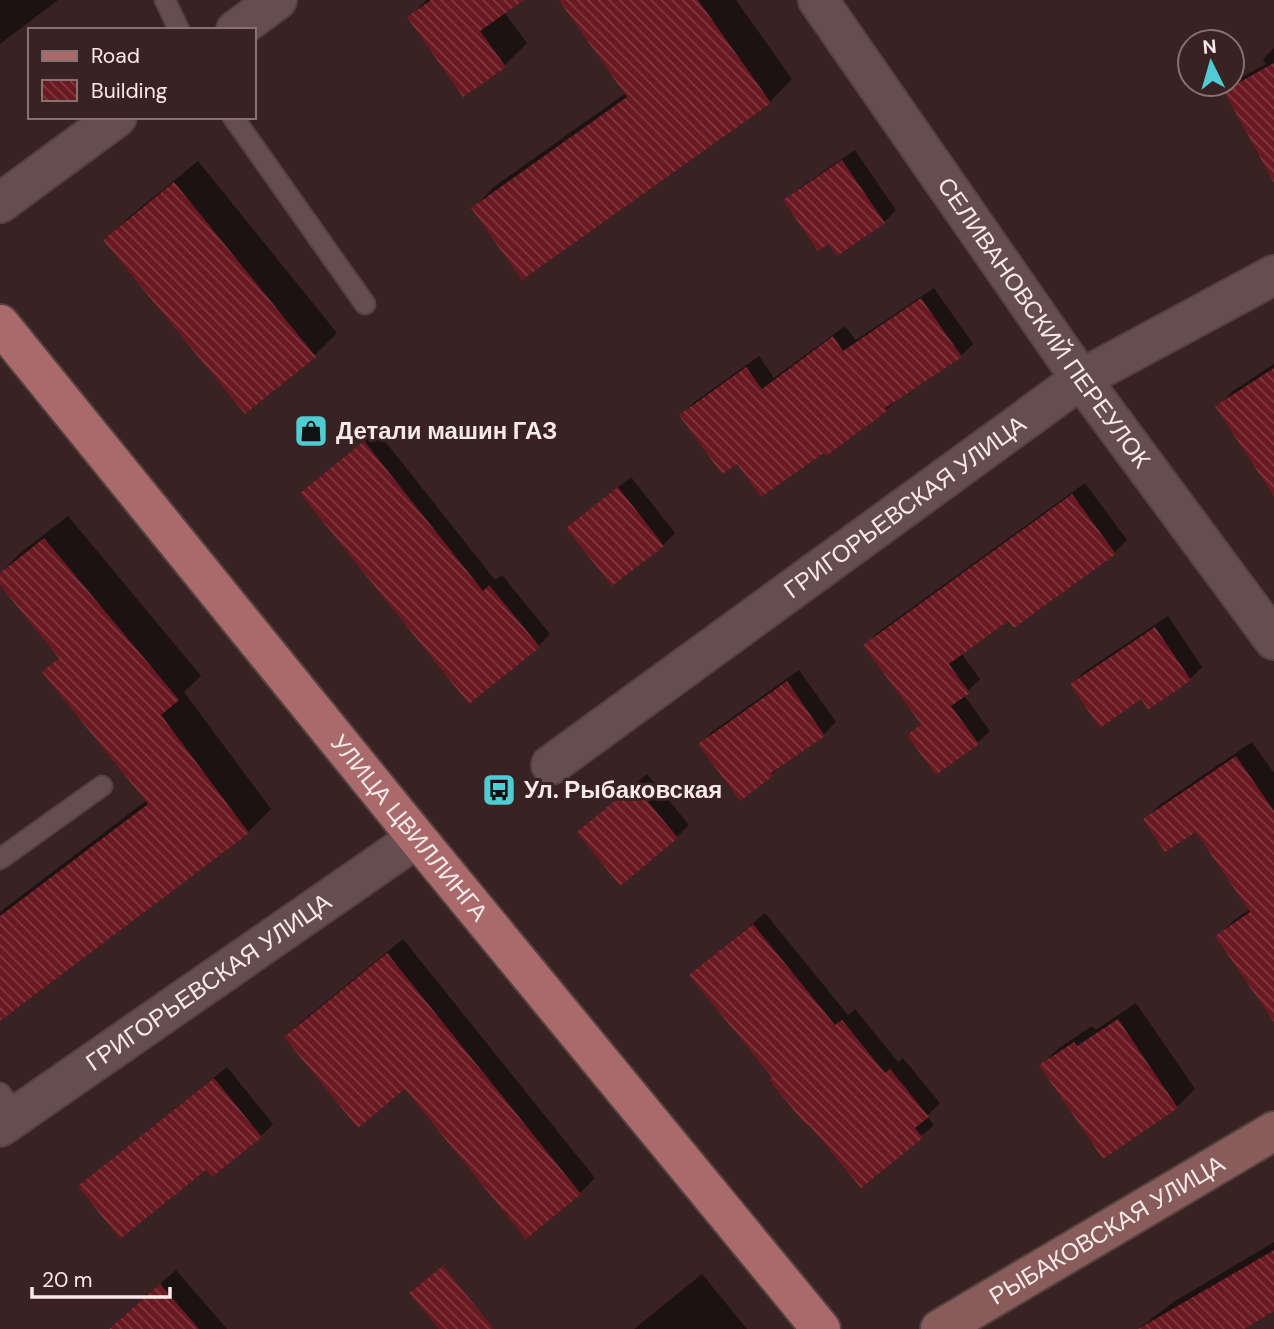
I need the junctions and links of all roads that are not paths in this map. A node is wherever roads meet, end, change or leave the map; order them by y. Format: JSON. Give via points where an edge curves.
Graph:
{"nodes":[{"id":1,"x":165,"y":0,"type":"edge"},
{"id":2,"x":277,"y":0,"type":"edge"},
{"id":3,"x":818,"y":0,"type":"edge"},
{"id":4,"x":178,"y":28,"type":"edge"},
{"id":5,"x":239,"y":28,"type":"edge"},
{"id":6,"x":114,"y":119,"type":"edge"},
{"id":7,"x":234,"y":119,"type":"edge"},
{"id":8,"x":0,"y":203,"type":"edge"},
{"id":9,"x":1274,"y":275,"type":"edge"},
{"id":10,"x":365,"y":303,"type":"dead end"},
{"id":11,"x":0,"y":324,"type":"edge"},
{"id":12,"x":1081,"y":379,"type":"junction"},
{"id":13,"x":1274,"y":640,"type":"edge"},
{"id":14,"x":551,"y":765,"type":"dead end"},
{"id":15,"x":102,"y":786,"type":"dead end"},
{"id":16,"x":417,"y":838,"type":"junction"},
{"id":17,"x":0,"y":859,"type":"edge"},
{"id":18,"x":6,"y":1111,"type":"edge"},
{"id":19,"x":1274,"y":1131,"type":"edge"},
{"id":20,"x":821,"y":1329,"type":"edge"},
{"id":21,"x":940,"y":1329,"type":"edge"}],
"edges":[{"from":1,"to":4,"type":"lane"},
{"from":2,"to":5,"type":"street"},
{"from":3,"to":12,"type":"street","name":"СЕЛИВАНОВСКИЙ ПЕРЕУЛОК"},
{"from":6,"to":8,"type":"street"},
{"from":7,"to":10,"type":"lane"},
{"from":9,"to":12,"type":"street","name":"ГРИГОРЬЕВСКАЯ УЛИЦА"},
{"from":11,"to":16,"type":"main road","name":"УЛИЦА ЦВИЛЛИНГА"},
{"from":12,"to":13,"type":"street","name":"СЕЛИВАНОВСКИЙ ПЕРЕУЛОК"},
{"from":12,"to":14,"type":"street","name":"ГРИГОРЬЕВСКАЯ УЛИЦА"},
{"from":15,"to":17,"type":"lane"},
{"from":16,"to":18,"type":"street","name":"ГРИГОРЬЕВСКАЯ УЛИЦА"},
{"from":16,"to":20,"type":"main road","name":"УЛИЦА ЦВИЛЛИНГА"},
{"from":19,"to":21,"type":"main road","name":"РЫБАКОВСКАЯ УЛИЦА"}]}
